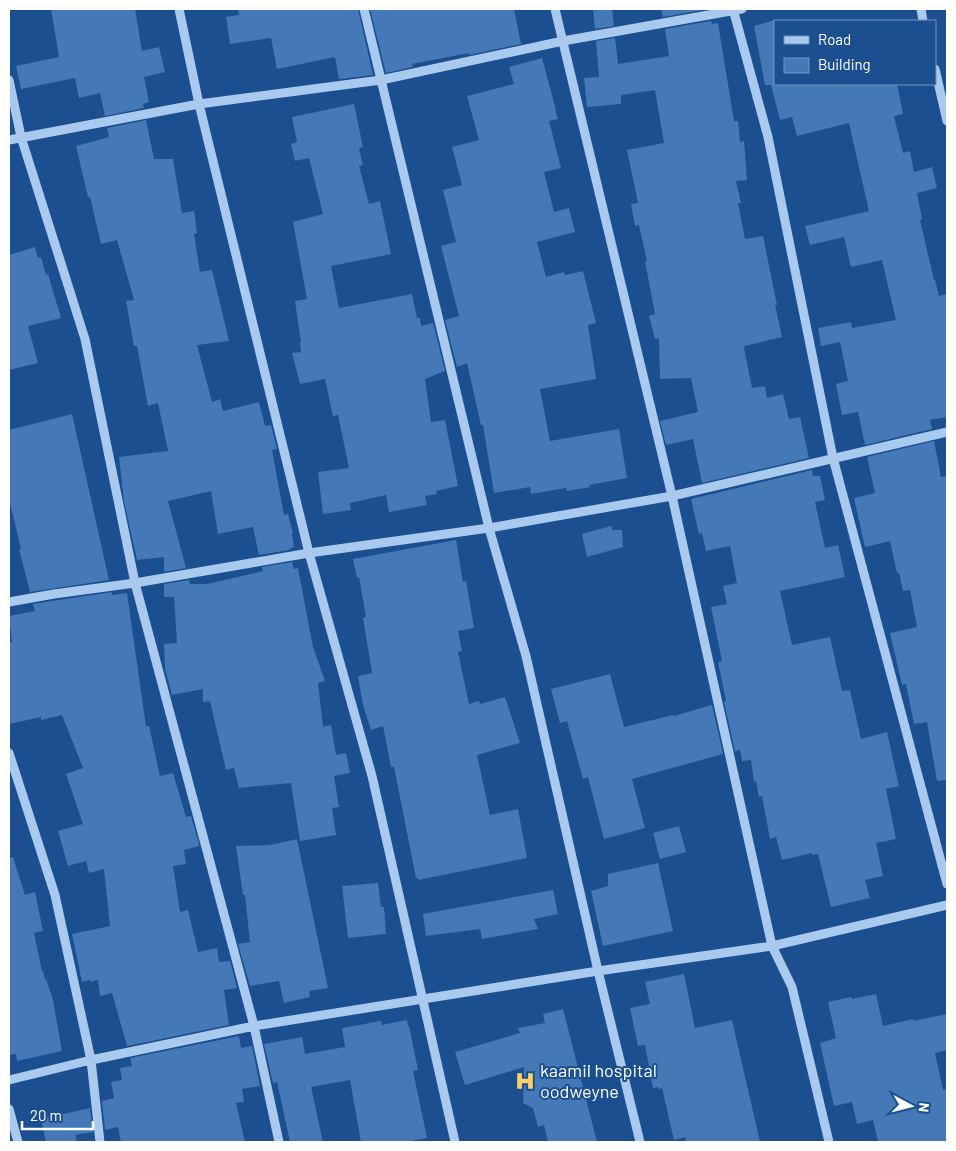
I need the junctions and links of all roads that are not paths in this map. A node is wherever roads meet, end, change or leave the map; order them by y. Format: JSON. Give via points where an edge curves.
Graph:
{"nodes":[{"id":1,"x":179,"y":9,"type":"edge"},
{"id":2,"x":364,"y":9,"type":"edge"},
{"id":3,"x":555,"y":9,"type":"edge"},
{"id":4,"x":736,"y":9,"type":"edge"},
{"id":5,"x":563,"y":41,"type":"junction"},
{"id":6,"x":936,"y":73,"type":"edge"},
{"id":7,"x":9,"y":80,"type":"edge"},
{"id":8,"x":381,"y":80,"type":"junction"},
{"id":9,"x":199,"y":104,"type":"junction"},
{"id":10,"x":947,"y":121,"type":"edge"},
{"id":11,"x":21,"y":137,"type":"junction"},
{"id":12,"x":9,"y":140,"type":"edge"},
{"id":13,"x":947,"y":432,"type":"edge"},
{"id":14,"x":833,"y":458,"type":"junction"},
{"id":15,"x":672,"y":496,"type":"junction"},
{"id":16,"x":489,"y":528,"type":"junction"},
{"id":17,"x":308,"y":553,"type":"junction"},
{"id":18,"x":135,"y":583,"type":"junction"},
{"id":19,"x":9,"y":602,"type":"edge"},
{"id":20,"x":9,"y":753,"type":"edge"},
{"id":21,"x":947,"y":884,"type":"edge"},
{"id":22,"x":947,"y":905,"type":"edge"},
{"id":23,"x":772,"y":946,"type":"junction"},
{"id":24,"x":598,"y":971,"type":"junction"},
{"id":25,"x":423,"y":1000,"type":"junction"},
{"id":26,"x":254,"y":1026,"type":"junction"},
{"id":27,"x":91,"y":1060,"type":"junction"},
{"id":28,"x":9,"y":1080,"type":"edge"},
{"id":29,"x":9,"y":1109,"type":"edge"},
{"id":30,"x":18,"y":1142,"type":"edge"},
{"id":31,"x":100,"y":1142,"type":"edge"},
{"id":32,"x":279,"y":1142,"type":"edge"},
{"id":33,"x":455,"y":1142,"type":"edge"},
{"id":34,"x":640,"y":1142,"type":"edge"},
{"id":35,"x":829,"y":1142,"type":"edge"}],
"edges":[{"from":1,"to":9,"type":"street"},
{"from":2,"to":8,"type":"street"},
{"from":3,"to":5,"type":"street"},
{"from":4,"to":5,"type":"street"},
{"from":4,"to":14,"type":"street","via":[[768,137]]},
{"from":5,"to":8,"type":"street"},
{"from":5,"to":15,"type":"street"},
{"from":6,"to":10,"type":"street"},
{"from":7,"to":11,"type":"street"},
{"from":8,"to":9,"type":"street"},
{"from":8,"to":16,"type":"street"},
{"from":9,"to":11,"type":"street"},
{"from":9,"to":17,"type":"street"},
{"from":11,"to":12,"type":"street"},
{"from":11,"to":18,"type":"street","via":[[85,338]]},
{"from":13,"to":14,"type":"street"},
{"from":14,"to":15,"type":"street"},
{"from":14,"to":21,"type":"street"},
{"from":15,"to":16,"type":"street"},
{"from":15,"to":23,"type":"street"},
{"from":16,"to":17,"type":"street"},
{"from":16,"to":24,"type":"street","via":[[526,656]]},
{"from":17,"to":18,"type":"street"},
{"from":17,"to":25,"type":"street","via":[[372,776]]},
{"from":18,"to":19,"type":"street"},
{"from":18,"to":26,"type":"street"},
{"from":20,"to":27,"type":"street","via":[[55,895]]},
{"from":22,"to":23,"type":"street"},
{"from":23,"to":24,"type":"street"},
{"from":23,"to":35,"type":"street","via":[[792,987]]},
{"from":24,"to":25,"type":"street"},
{"from":24,"to":34,"type":"street"},
{"from":25,"to":26,"type":"street"},
{"from":25,"to":33,"type":"street"},
{"from":26,"to":27,"type":"street"},
{"from":26,"to":32,"type":"street"},
{"from":27,"to":28,"type":"street"},
{"from":27,"to":31,"type":"street"},
{"from":29,"to":30,"type":"street"}]}
